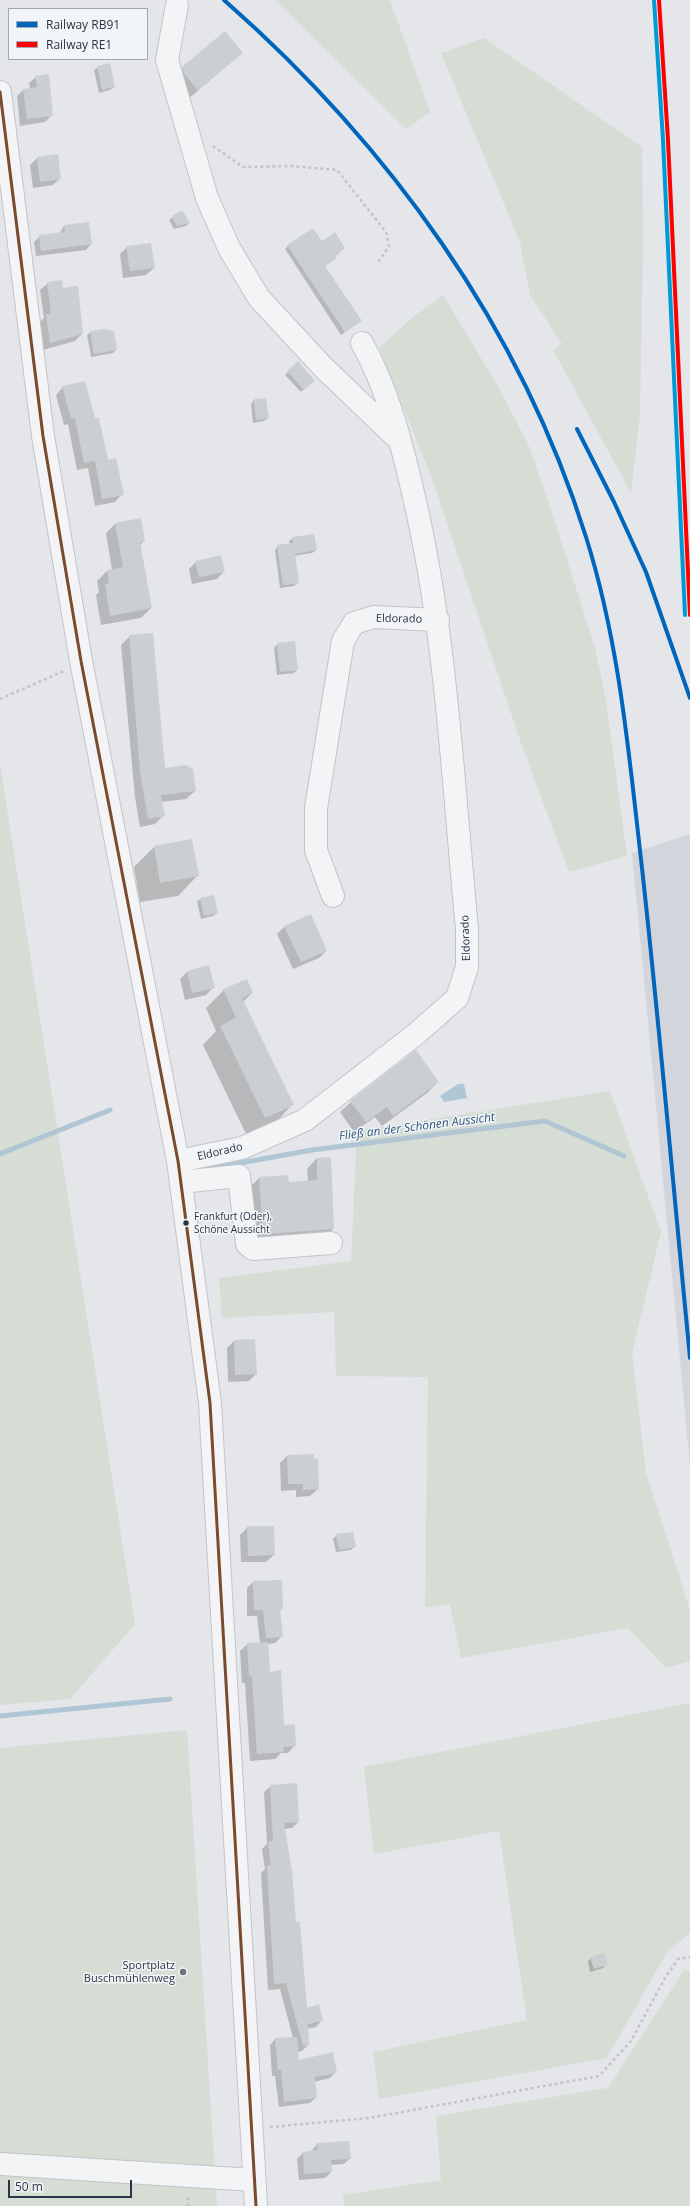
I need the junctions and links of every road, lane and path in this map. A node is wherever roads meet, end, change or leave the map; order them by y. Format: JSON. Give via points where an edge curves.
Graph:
{"nodes":[{"id":1,"x":177,"y":5,"type":"dead end"},
{"id":2,"x":0,"y":92,"type":"edge"},
{"id":3,"x":212,"y":146,"type":"dead end"},
{"id":4,"x":376,"y":264,"type":"dead end"},
{"id":5,"x":362,"y":343,"type":"dead end"},
{"id":6,"x":400,"y":442,"type":"junction"},
{"id":7,"x":438,"y":620,"type":"junction"},
{"id":8,"x":81,"y":661,"type":"junction"},
{"id":9,"x":0,"y":699,"type":"edge"},
{"id":10,"x":333,"y":896,"type":"dead end"},
{"id":11,"x":178,"y":1161,"type":"junction"},
{"id":12,"x":181,"y":1182,"type":"junction"},
{"id":13,"x":331,"y":1243,"type":"dead end"},
{"id":14,"x":690,"y":1957,"type":"edge"},
{"id":15,"x":251,"y":2129,"type":"junction"},
{"id":16,"x":0,"y":2164,"type":"edge"},
{"id":17,"x":254,"y":2180,"type":"junction"},
{"id":18,"x":256,"y":2206,"type":"edge"}],
"edges":[{"from":1,"to":6,"type":"street","via":[[167,60],[207,198],[229,248],[258,298],[323,367]]},
{"from":2,"to":8,"type":"street","via":[[44,436]]},
{"from":3,"to":4,"type":"path","via":[[243,167],[292,166],[337,170],[386,232],[389,246]]},
{"from":5,"to":6,"type":"street","name":"Eldorado","via":[[376,368]]},
{"from":6,"to":7,"type":"street","name":"Eldorado","via":[[425,541]]},
{"from":7,"to":10,"type":"street","name":"Eldorado","via":[[374,618],[354,623],[343,641],[316,808],[316,850]]},
{"from":7,"to":11,"type":"street","name":"Eldorado","via":[[467,929],[467,967],[457,998],[416,1034],[305,1120],[242,1148]]},
{"from":8,"to":9,"type":"path","via":[[51,678]]},
{"from":8,"to":11,"type":"street"},
{"from":11,"to":12,"type":"street"},
{"from":12,"to":13,"type":"street","via":[[239,1176],[247,1244],[254,1249]]},
{"from":12,"to":15,"type":"street","via":[[210,1404]]},
{"from":14,"to":15,"type":"path","via":[[678,1959],[631,2041],[599,2076],[369,2118]]},
{"from":15,"to":17,"type":"street"},
{"from":16,"to":17,"type":"street"},
{"from":17,"to":18,"type":"street"}]}
